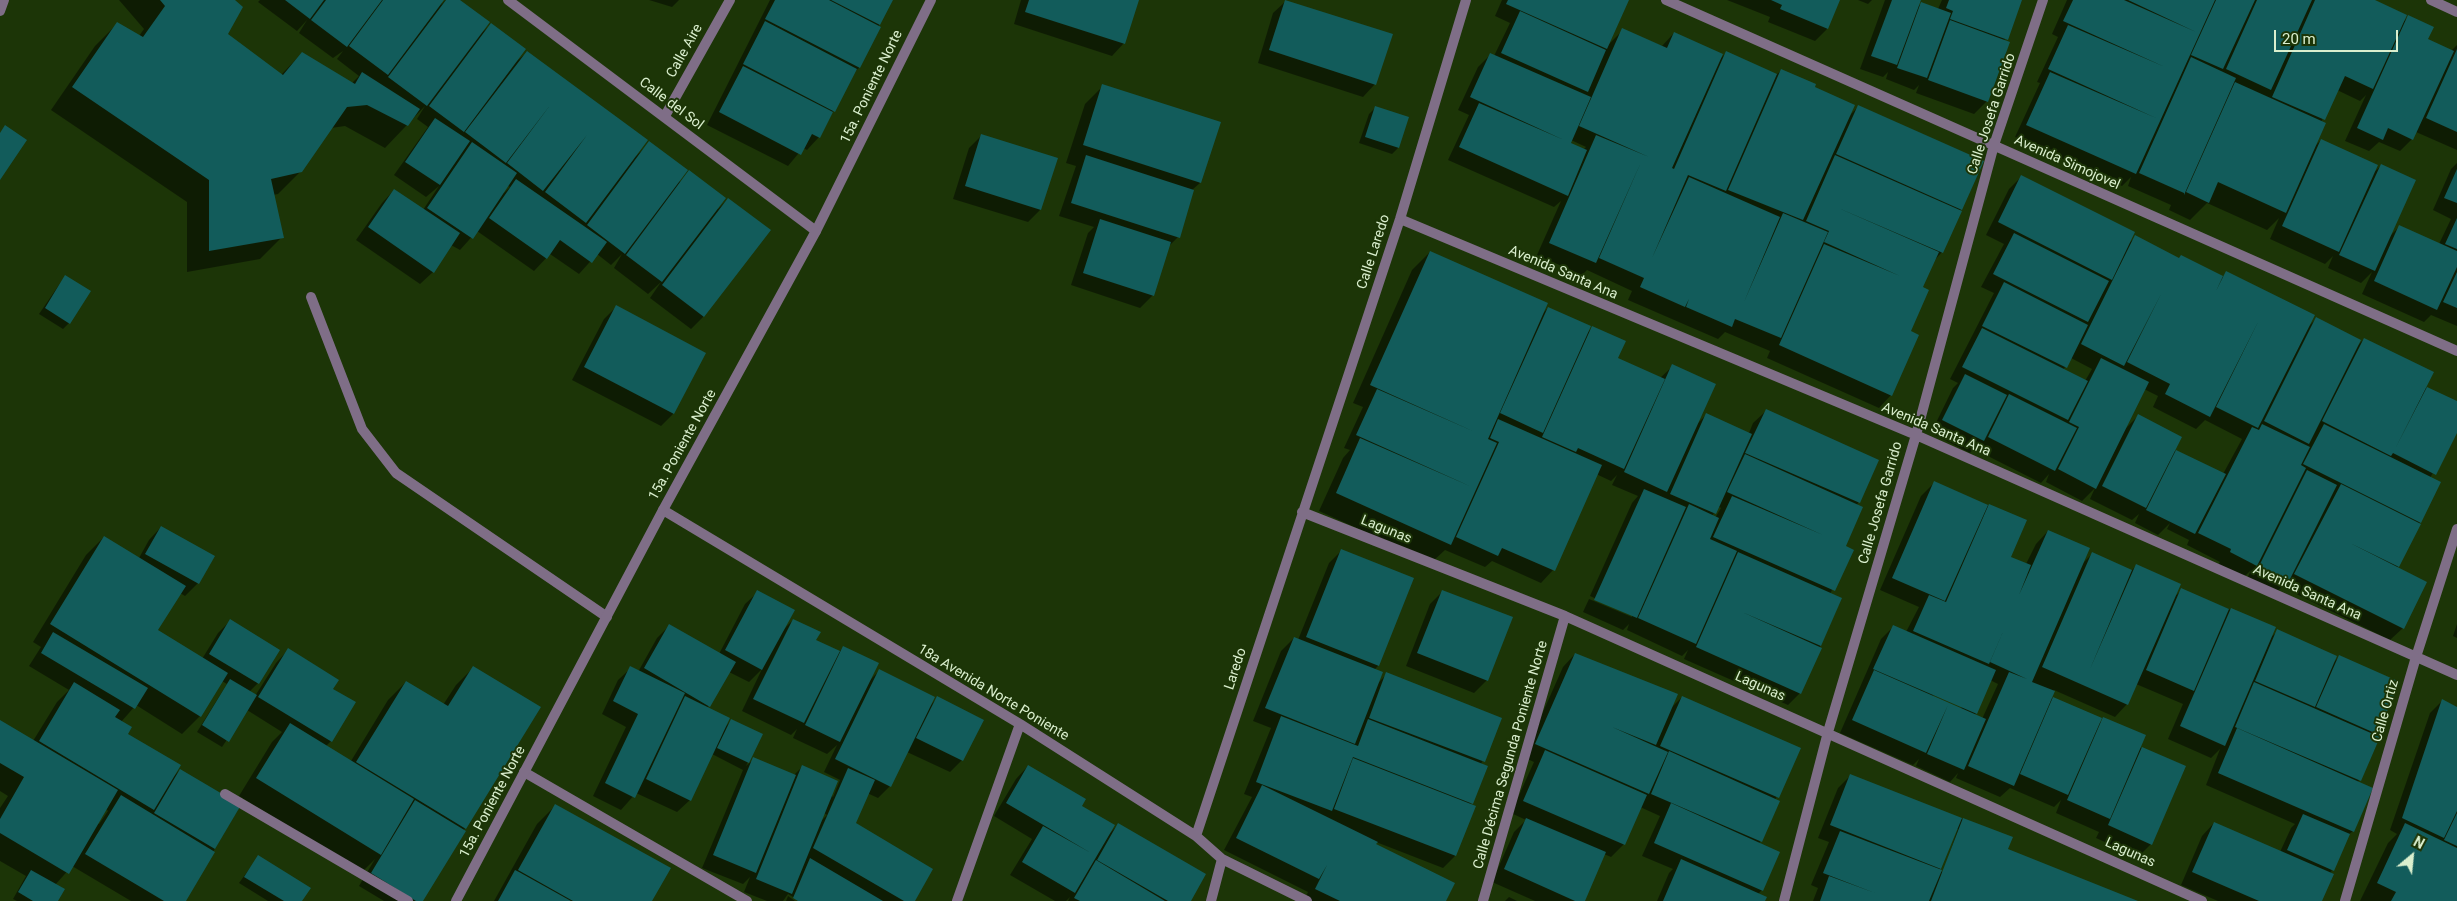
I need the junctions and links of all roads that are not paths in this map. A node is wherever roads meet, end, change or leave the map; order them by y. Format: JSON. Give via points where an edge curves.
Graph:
{"nodes":[{"id":1,"x":4,"y":0,"type":"edge"},
{"id":2,"x":508,"y":0,"type":"edge"},
{"id":3,"x":730,"y":0,"type":"edge"},
{"id":4,"x":931,"y":0,"type":"edge"},
{"id":5,"x":1466,"y":0,"type":"edge"},
{"id":6,"x":1666,"y":0,"type":"edge"},
{"id":7,"x":2044,"y":0,"type":"edge"},
{"id":8,"x":2431,"y":0,"type":"edge"},
{"id":9,"x":0,"y":11,"type":"edge"},
{"id":10,"x":2457,"y":12,"type":"edge"},
{"id":11,"x":665,"y":116,"type":"junction"},
{"id":12,"x":1994,"y":145,"type":"junction"},
{"id":13,"x":1400,"y":219,"type":"junction"},
{"id":14,"x":816,"y":231,"type":"junction"},
{"id":15,"x":311,"y":297,"type":"dead end"},
{"id":16,"x":2457,"y":351,"type":"edge"},
{"id":17,"x":1916,"y":435,"type":"junction"},
{"id":18,"x":663,"y":510,"type":"junction"},
{"id":19,"x":1302,"y":512,"type":"junction"},
{"id":20,"x":2457,"y":529,"type":"edge"},
{"id":21,"x":1566,"y":616,"type":"junction"},
{"id":22,"x":607,"y":617,"type":"junction"},
{"id":23,"x":2416,"y":657,"type":"junction"},
{"id":24,"x":2457,"y":675,"type":"edge"},
{"id":25,"x":1020,"y":724,"type":"junction"},
{"id":26,"x":1828,"y":732,"type":"junction"},
{"id":27,"x":524,"y":772,"type":"junction"},
{"id":28,"x":225,"y":794,"type":"dead end"},
{"id":29,"x":1196,"y":836,"type":"junction"},
{"id":30,"x":1222,"y":859,"type":"junction"},
{"id":31,"x":408,"y":901,"type":"edge"},
{"id":32,"x":456,"y":901,"type":"edge"},
{"id":33,"x":747,"y":901,"type":"edge"},
{"id":34,"x":957,"y":901,"type":"edge"},
{"id":35,"x":1211,"y":901,"type":"edge"},
{"id":36,"x":1307,"y":901,"type":"edge"},
{"id":37,"x":1483,"y":901,"type":"edge"},
{"id":38,"x":1784,"y":901,"type":"edge"},
{"id":39,"x":2202,"y":901,"type":"edge"},
{"id":40,"x":2345,"y":901,"type":"edge"}],
"edges":[{"from":1,"to":9,"type":"street"},
{"from":2,"to":11,"type":"street","name":"Calle del Sol"},
{"from":3,"to":11,"type":"street","name":"Calle Aire"},
{"from":4,"to":14,"type":"street","name":"15a. Poniente Norte"},
{"from":5,"to":13,"type":"street","name":"Calle Laredo"},
{"from":6,"to":12,"type":"street","name":"Avenida Simojovel"},
{"from":7,"to":12,"type":"street","name":"Calle Josefa Garrido"},
{"from":8,"to":10,"type":"street"},
{"from":11,"to":14,"type":"street","name":"Calle del Sol"},
{"from":12,"to":16,"type":"street","name":"Avenida Simojovel"},
{"from":12,"to":17,"type":"street","name":"Calle Josefa Garrido"},
{"from":13,"to":17,"type":"street","name":"Avenida Santa Ana"},
{"from":13,"to":19,"type":"street","name":"Calle Laredo"},
{"from":14,"to":18,"type":"street","name":"15a. Poniente Norte"},
{"from":15,"to":22,"type":"street","via":[[362,429],[396,473]]},
{"from":17,"to":23,"type":"street","name":"Avenida Santa Ana"},
{"from":17,"to":26,"type":"street","name":"Calle Josefa Garrido"},
{"from":18,"to":22,"type":"street","name":"15a. Poniente Norte"},
{"from":18,"to":25,"type":"street","name":"18a Avenida Norte Poniente"},
{"from":19,"to":21,"type":"street","name":"Lagunas"},
{"from":19,"to":29,"type":"street","name":"Laredo"},
{"from":20,"to":23,"type":"street","name":"Calle Ortiz"},
{"from":21,"to":26,"type":"street","name":"Lagunas"},
{"from":21,"to":37,"type":"street","name":"Calle Décima Segunda Poniente Norte"},
{"from":22,"to":27,"type":"street","name":"15a. Poniente Norte"},
{"from":23,"to":24,"type":"street","name":"Avenida Santa Ana"},
{"from":23,"to":40,"type":"street","name":"Calle Ortiz"},
{"from":25,"to":29,"type":"street","name":"18a Avenida Norte Poniente"},
{"from":25,"to":34,"type":"street"},
{"from":26,"to":38,"type":"street","name":"Calle Josefa Garrido"},
{"from":26,"to":39,"type":"street","name":"Lagunas"},
{"from":27,"to":32,"type":"street","name":"15a. Poniente Norte"},
{"from":27,"to":33,"type":"street"},
{"from":28,"to":31,"type":"street"},
{"from":29,"to":30,"type":"street","name":"18a Avenida Norte Poniente"},
{"from":30,"to":35,"type":"street"},
{"from":30,"to":36,"type":"street","name":"18a Avenida Norte Poniente"}]}
